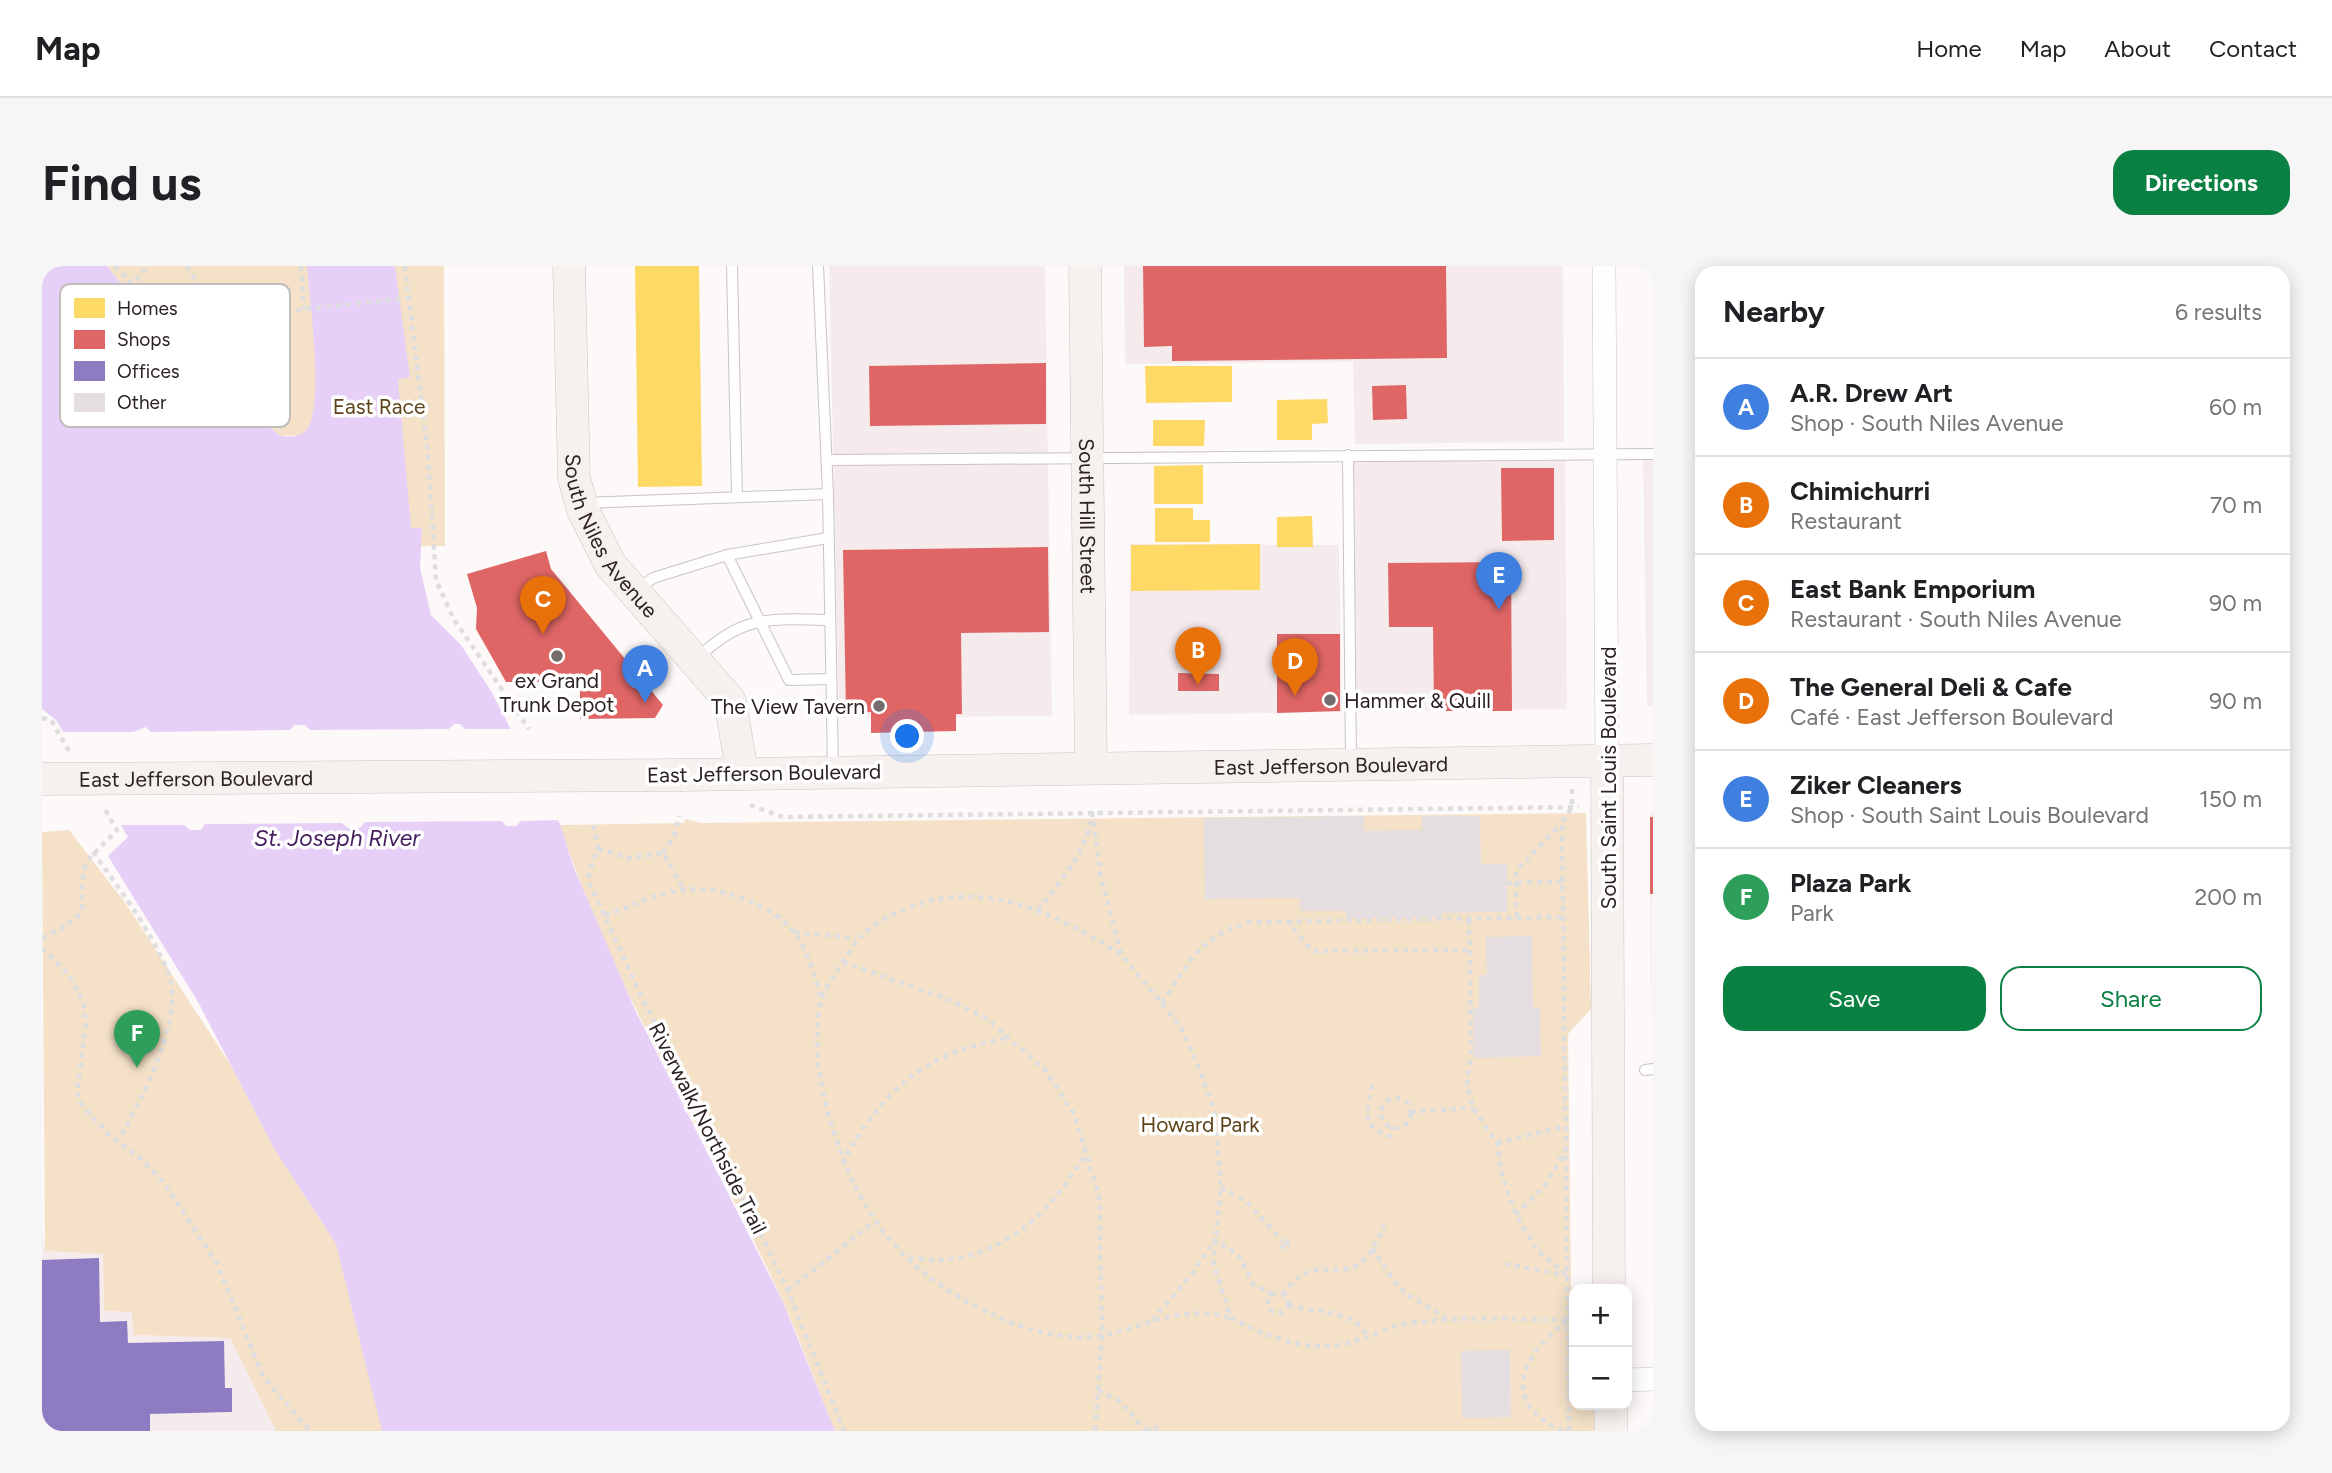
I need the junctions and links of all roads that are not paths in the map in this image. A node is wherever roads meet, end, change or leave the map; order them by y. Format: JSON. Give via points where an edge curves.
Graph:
{"nodes":[{"id":1,"x":569,"y":266,"type":"edge"},
{"id":2,"x":732,"y":266,"type":"edge"},
{"id":3,"x":818,"y":266,"type":"edge"},
{"id":4,"x":1086,"y":266,"type":"edge"},
{"id":5,"x":1604,"y":266,"type":"edge"},
{"id":6,"x":1606,"y":454,"type":"junction"},
{"id":7,"x":1653,"y":454,"type":"edge"},
{"id":8,"x":1348,"y":456,"type":"junction"},
{"id":9,"x":827,"y":460,"type":"junction"},
{"id":10,"x":1089,"y":460,"type":"junction"},
{"id":11,"x":828,"y":494,"type":"junction"},
{"id":12,"x":737,"y":497,"type":"junction"},
{"id":13,"x":581,"y":503,"type":"junction"},
{"id":14,"x":828,"y":538,"type":"junction"},
{"id":15,"x":727,"y":555,"type":"junction"},
{"id":16,"x":634,"y":592,"type":"junction"},
{"id":17,"x":760,"y":619,"type":"junction"},
{"id":18,"x":830,"y":620,"type":"junction"},
{"id":19,"x":696,"y":660,"type":"junction"},
{"id":20,"x":831,"y":680,"type":"junction"},
{"id":21,"x":1653,"y":760,"type":"edge"},
{"id":22,"x":1607,"y":762,"type":"junction"},
{"id":23,"x":1351,"y":764,"type":"junction"},
{"id":24,"x":1091,"y":768,"type":"junction"},
{"id":25,"x":833,"y":771,"type":"junction"},
{"id":26,"x":742,"y":772,"type":"junction"},
{"id":27,"x":42,"y":779,"type":"edge"},
{"id":28,"x":1609,"y":1284,"type":"edge"},
{"id":29,"x":1653,"y":1379,"type":"edge"},
{"id":30,"x":1632,"y":1380,"type":"edge"},
{"id":31,"x":1611,"y":1410,"type":"edge"},
{"id":32,"x":1611,"y":1431,"type":"edge"}],
"edges":[{"from":1,"to":13,"type":"street","name":"South Niles Avenue","via":[[573,456]]},
{"from":2,"to":12,"type":"lane"},
{"from":3,"to":9,"type":"lane"},
{"from":4,"to":10,"type":"street","name":"South Hill Street"},
{"from":5,"to":6,"type":"street","name":"South Saint Louis Boulevard"},
{"from":6,"to":7,"type":"lane"},
{"from":6,"to":8,"type":"lane"},
{"from":6,"to":22,"type":"street","name":"South Saint Louis Boulevard"},
{"from":8,"to":10,"type":"lane"},
{"from":8,"to":23,"type":"lane"},
{"from":9,"to":10,"type":"lane"},
{"from":9,"to":11,"type":"lane"},
{"from":10,"to":24,"type":"street","name":"South Hill Street"},
{"from":11,"to":12,"type":"lane"},
{"from":11,"to":14,"type":"lane"},
{"from":12,"to":13,"type":"lane"},
{"from":13,"to":16,"type":"street","name":"South Niles Avenue","via":[[599,548]]},
{"from":14,"to":15,"type":"lane"},
{"from":14,"to":18,"type":"lane"},
{"from":15,"to":16,"type":"lane","via":[[653,578]]},
{"from":15,"to":17,"type":"lane"},
{"from":16,"to":19,"type":"street","name":"South Niles Avenue"},
{"from":17,"to":18,"type":"lane"},
{"from":17,"to":19,"type":"lane","via":[[717,639]]},
{"from":17,"to":20,"type":"lane","via":[[789,680]]},
{"from":18,"to":20,"type":"lane"},
{"from":19,"to":26,"type":"street","name":"South Niles Avenue","via":[[730,701]]},
{"from":20,"to":25,"type":"lane"},
{"from":21,"to":22,"type":"street","name":"East Jefferson Boulevard"},
{"from":22,"to":23,"type":"street","name":"East Jefferson Boulevard"},
{"from":22,"to":28,"type":"street","name":"South Saint Louis Boulevard"},
{"from":23,"to":24,"type":"street","name":"East Jefferson Boulevard"},
{"from":24,"to":25,"type":"street","name":"East Jefferson Boulevard"},
{"from":25,"to":26,"type":"street","name":"East Jefferson Boulevard"},
{"from":26,"to":27,"type":"street","name":"East Jefferson Boulevard","bridge":true},
{"from":29,"to":30,"type":"street"},
{"from":31,"to":32,"type":"street"}]}
